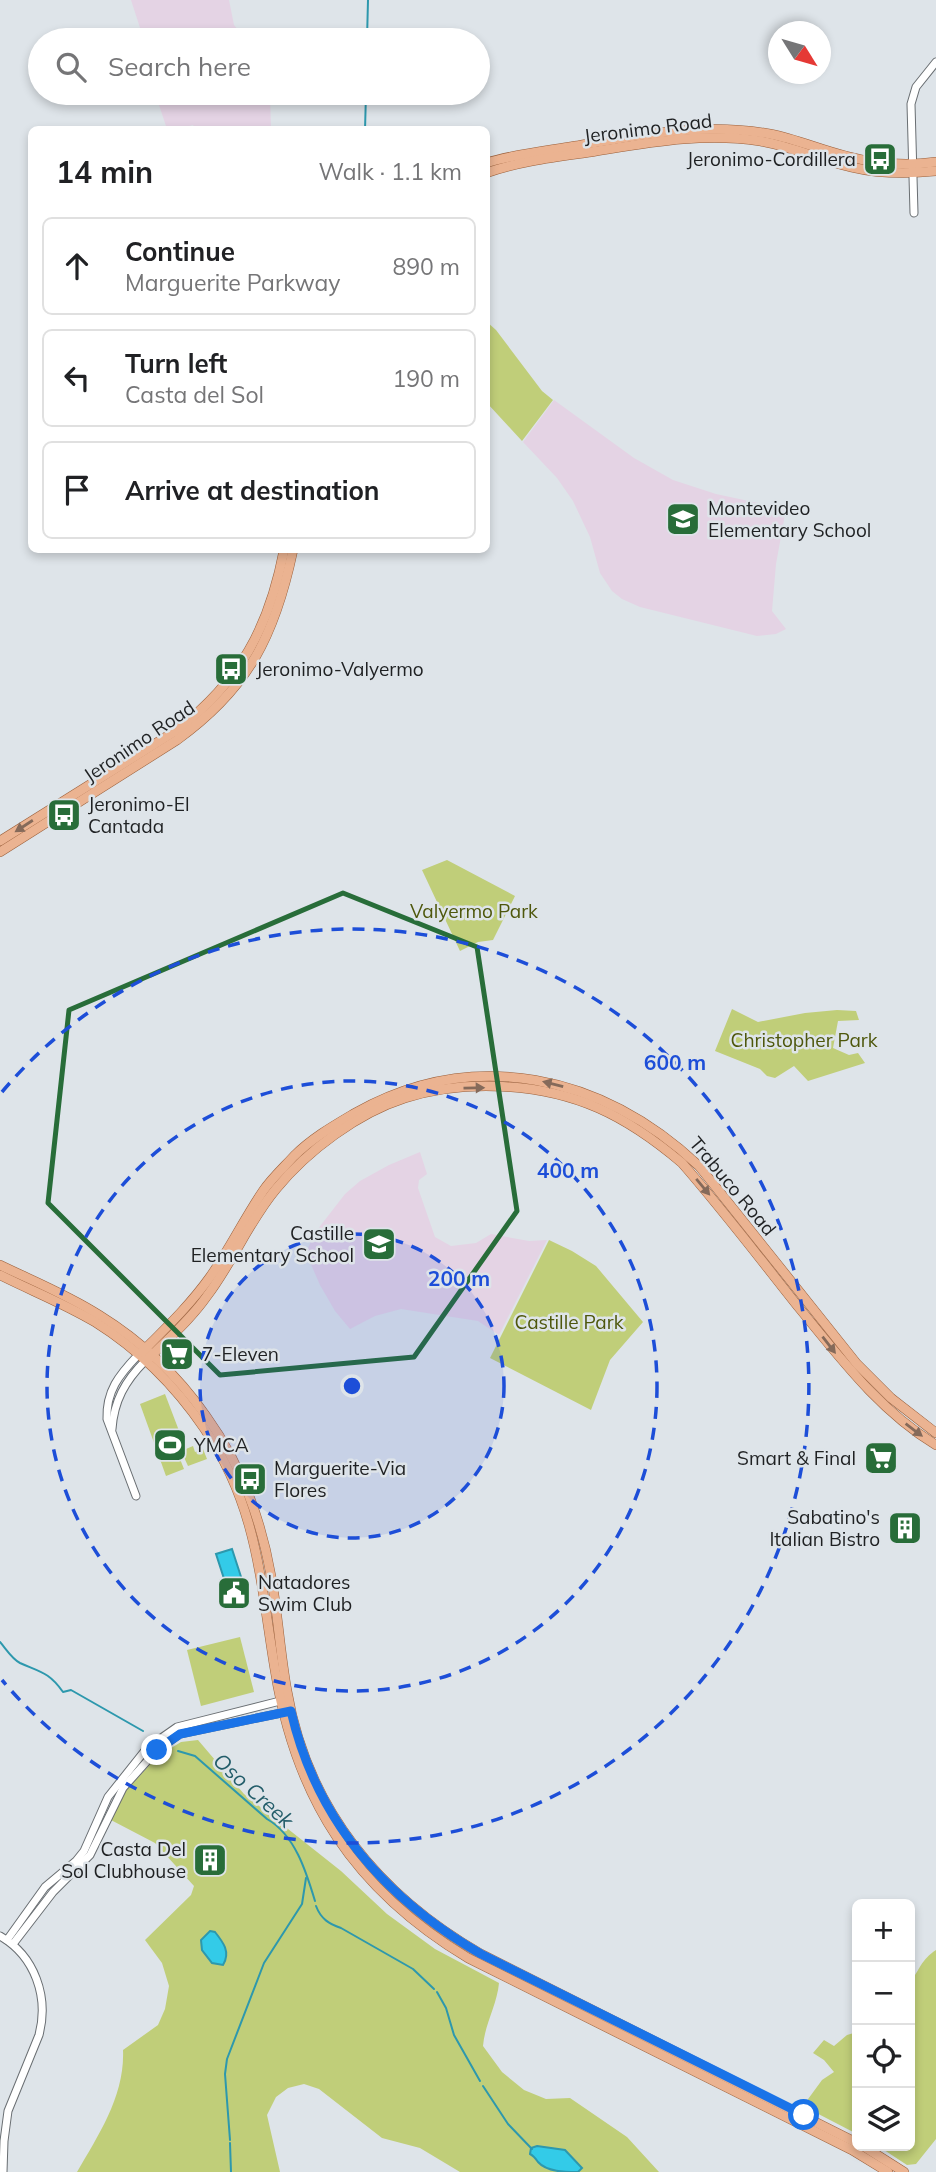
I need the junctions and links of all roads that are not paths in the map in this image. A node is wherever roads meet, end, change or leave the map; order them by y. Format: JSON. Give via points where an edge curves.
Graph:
{"nodes":[{"id":1,"x":936,"y":62,"type":"edge"},
{"id":2,"x":490,"y":162,"type":"edge"},
{"id":3,"x":936,"y":162,"type":"edge"},
{"id":4,"x":913,"y":169,"type":"junction"},
{"id":5,"x":936,"y":171,"type":"edge"},
{"id":6,"x":490,"y":172,"type":"edge"},
{"id":7,"x":914,"y":213,"type":"dead end"},
{"id":8,"x":283,"y":553,"type":"edge"},
{"id":9,"x":292,"y":553,"type":"edge"},
{"id":10,"x":0,"y":841,"type":"edge"},
{"id":11,"x":0,"y":852,"type":"edge"},
{"id":12,"x":0,"y":1265,"type":"edge"},
{"id":13,"x":0,"y":1275,"type":"edge"},
{"id":14,"x":214,"y":1278,"type":"junction"},
{"id":15,"x":145,"y":1355,"type":"junction"},
{"id":16,"x":936,"y":1433,"type":"edge"},
{"id":17,"x":936,"y":1445,"type":"edge"},
{"id":18,"x":136,"y":1496,"type":"dead end"},
{"id":19,"x":284,"y":1700,"type":"junction"},
{"id":20,"x":287,"y":1712,"type":"junction"},
{"id":21,"x":101,"y":1823,"type":"junction"},
{"id":22,"x":6,"y":1940,"type":"edge"},
{"id":23,"x":3,"y":2125,"type":"edge"},
{"id":24,"x":852,"y":2140,"type":"edge"},
{"id":25,"x":871,"y":2151,"type":"edge"},
{"id":26,"x":4,"y":2172,"type":"edge"},
{"id":27,"x":888,"y":2172,"type":"edge"},
{"id":28,"x":904,"y":2172,"type":"edge"}],
"edges":[{"from":1,"to":4,"type":"street","via":[[916,87],[911,104]]},
{"from":2,"to":4,"type":"main road","name":"Jeronimo Road","via":[[706,128],[770,134]]},
{"from":3,"to":4,"type":"main road","name":"Jeronimo Road"},
{"from":4,"to":5,"type":"main road","name":"Jeronimo Road"},
{"from":4,"to":6,"type":"main road","name":"Jeronimo Road","via":[[869,170],[775,144],[711,137],[526,162]]},
{"from":4,"to":7,"type":"street"},
{"from":8,"to":10,"type":"main road","name":"Jeronimo Road","one_way":true,"via":[[271,605],[251,649],[233,677],[200,712]]},
{"from":9,"to":11,"type":"main road","name":"Jeronimo Road","via":[[268,634],[229,695],[177,740]]},
{"from":12,"to":15,"type":"main road","via":[[98,1314]]},
{"from":13,"to":15,"type":"main road","via":[[88,1318]]},
{"from":14,"to":15,"type":"main road","name":"Trabuco Road","via":[[195,1312]]},
{"from":16,"to":14,"type":"main road","name":"Trabuco Road","one_way":true,"via":[[857,1364],[699,1166],[677,1145],[617,1107],[537,1080],[468,1077],[405,1089],[322,1132],[264,1189]]},
{"from":14,"to":17,"type":"main road","name":"Trabuco Road","one_way":true,"via":[[276,1189],[307,1156],[384,1107],[459,1088],[527,1089],[564,1097],[625,1121],[682,1163],[841,1360],[892,1413]]},
{"from":15,"to":18,"type":"street","via":[[121,1374],[109,1394],[107,1419]]},
{"from":15,"to":19,"type":"main road","via":[[205,1430],[245,1510],[256,1545]]},
{"from":19,"to":20,"type":"main road"},
{"from":19,"to":21,"type":"street","via":[[177,1727],[162,1736],[115,1785]]},
{"from":20,"to":21,"type":"street","via":[[180,1734],[157,1750],[123,1788]]},
{"from":20,"to":24,"type":"main road","via":[[338,1823],[389,1887],[437,1927],[493,1960]]},
{"from":20,"to":27,"type":"main road","via":[[304,1778],[338,1840],[375,1886],[419,1925],[468,1958]]},
{"from":21,"to":22,"type":"street","via":[[96,1845],[82,1865]]},
{"from":22,"to":23,"type":"street","via":[[37,1978],[43,2012],[39,2035]]},
{"from":23,"to":26,"type":"street"},
{"from":25,"to":28,"type":"main road"}]}
